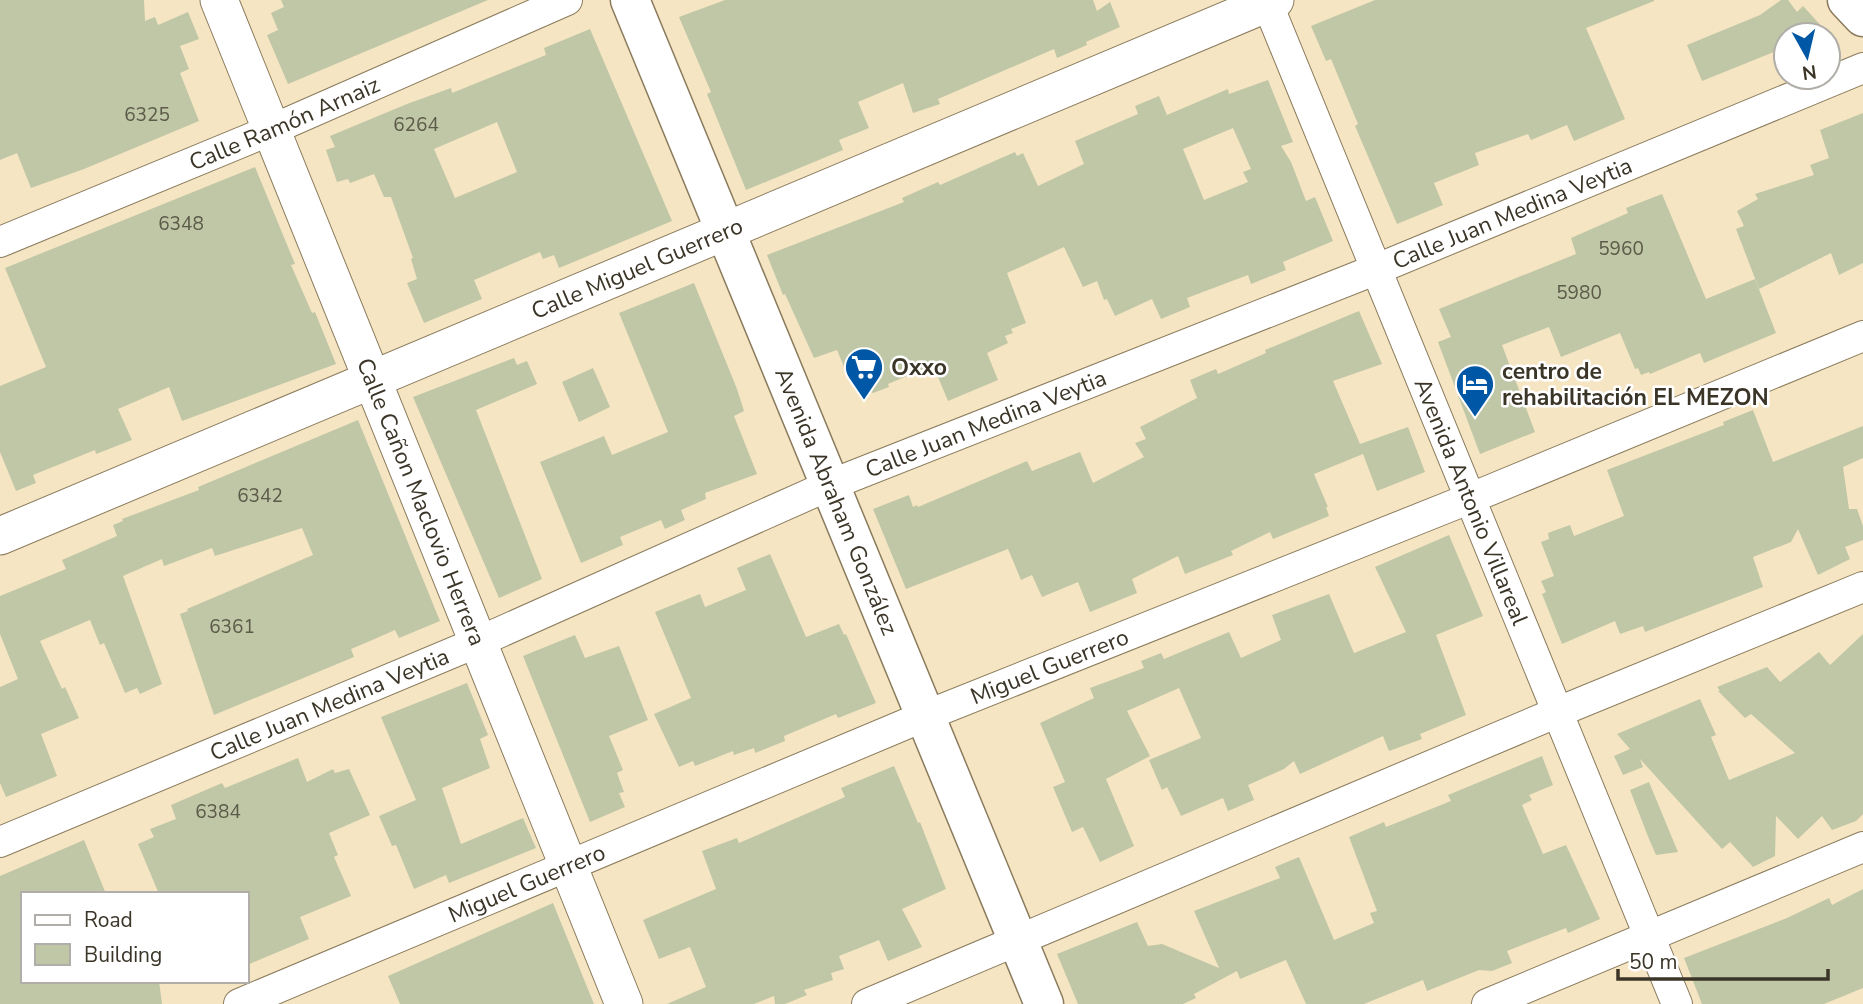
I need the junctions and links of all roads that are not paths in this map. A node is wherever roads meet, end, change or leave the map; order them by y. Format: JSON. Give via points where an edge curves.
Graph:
{"nodes":[{"id":1,"x":219,"y":0,"type":"edge"},
{"id":2,"x":567,"y":0,"type":"edge"},
{"id":3,"x":630,"y":0,"type":"edge"},
{"id":4,"x":1847,"y":0,"type":"edge"},
{"id":5,"x":1270,"y":1,"type":"edge"},
{"id":6,"x":1863,"y":17,"type":"edge"},
{"id":7,"x":1863,"y":68,"type":"edge"},
{"id":8,"x":271,"y":130,"type":"junction"},
{"id":9,"x":724,"y":230,"type":"junction"},
{"id":10,"x":0,"y":242,"type":"edge"},
{"id":11,"x":1377,"y":269,"type":"junction"},
{"id":12,"x":1863,"y":336,"type":"edge"},
{"id":13,"x":372,"y":381,"type":"junction"},
{"id":14,"x":830,"y":485,"type":"junction"},
{"id":15,"x":1471,"y":498,"type":"junction"},
{"id":16,"x":0,"y":536,"type":"edge"},
{"id":17,"x":1863,"y":587,"type":"edge"},
{"id":18,"x":478,"y":642,"type":"junction"},
{"id":19,"x":1558,"y":712,"type":"junction"},
{"id":20,"x":925,"y":716,"type":"junction"},
{"id":21,"x":0,"y":842,"type":"edge"},
{"id":22,"x":1863,"y":848,"type":"edge"},
{"id":23,"x":568,"y":864,"type":"junction"},
{"id":24,"x":1649,"y":935,"type":"junction"},
{"id":25,"x":1018,"y":941,"type":"junction"},
{"id":26,"x":239,"y":1004,"type":"edge"},
{"id":27,"x":624,"y":1004,"type":"edge"},
{"id":28,"x":867,"y":1004,"type":"edge"},
{"id":29,"x":1044,"y":1004,"type":"edge"},
{"id":30,"x":1487,"y":1004,"type":"edge"},
{"id":31,"x":1677,"y":1004,"type":"edge"}],
"edges":[{"from":1,"to":8,"type":"street","name":"Calle Cañon Maclovio Herrera"},
{"from":2,"to":8,"type":"street","name":"Calle Ramón Arnaiz"},
{"from":3,"to":9,"type":"main road","name":"Avenida Abraham González"},
{"from":4,"to":6,"type":"main road"},
{"from":5,"to":9,"type":"street","name":"Calle Miguel Guerrero"},
{"from":5,"to":11,"type":"street","name":"Avenida Antonio Villareal"},
{"from":7,"to":11,"type":"street","name":"Calle Juan Medina Veytia"},
{"from":8,"to":10,"type":"street","name":"Calle Ramón Arnaiz"},
{"from":8,"to":13,"type":"street","name":"Calle Cañon Maclovio Herrera"},
{"from":9,"to":13,"type":"street","name":"Calle Miguel Guerrero"},
{"from":9,"to":14,"type":"main road","name":"Avenida Abraham González"},
{"from":11,"to":14,"type":"street","name":"Calle Juan Medina Veytia"},
{"from":11,"to":15,"type":"street","name":"Avenida Antonio Villareal"},
{"from":12,"to":15,"type":"street","name":"Miguel Guerrero"},
{"from":13,"to":16,"type":"street","name":"Calle Miguel Guerrero"},
{"from":13,"to":18,"type":"street","name":"Calle Cañon Maclovio Herrera"},
{"from":14,"to":18,"type":"street","name":"Calle Juan Medina Veytia"},
{"from":14,"to":20,"type":"main road","name":"Avenida Abraham González"},
{"from":15,"to":19,"type":"street","name":"Avenida Antonio Villareal"},
{"from":15,"to":20,"type":"street","name":"Miguel Guerrero"},
{"from":17,"to":19,"type":"street"},
{"from":18,"to":21,"type":"street","name":"Calle Juan Medina Veytia"},
{"from":18,"to":23,"type":"street","name":"Calle Cañon Maclovio Herrera"},
{"from":19,"to":24,"type":"street","name":"Avenida Antonio Villareal"},
{"from":19,"to":25,"type":"street"},
{"from":20,"to":23,"type":"street","name":"Miguel Guerrero"},
{"from":20,"to":25,"type":"main road","name":"Avenida Abraham González"},
{"from":22,"to":24,"type":"street"},
{"from":23,"to":26,"type":"street","name":"Miguel Guerrero"},
{"from":23,"to":27,"type":"street","name":"Calle Cañon Maclovio Herrera"},
{"from":24,"to":30,"type":"street"},
{"from":24,"to":31,"type":"street","name":"Avenida Antonio Villareal"},
{"from":25,"to":28,"type":"street"},
{"from":25,"to":29,"type":"main road","name":"Avenida Abraham González"}]}
